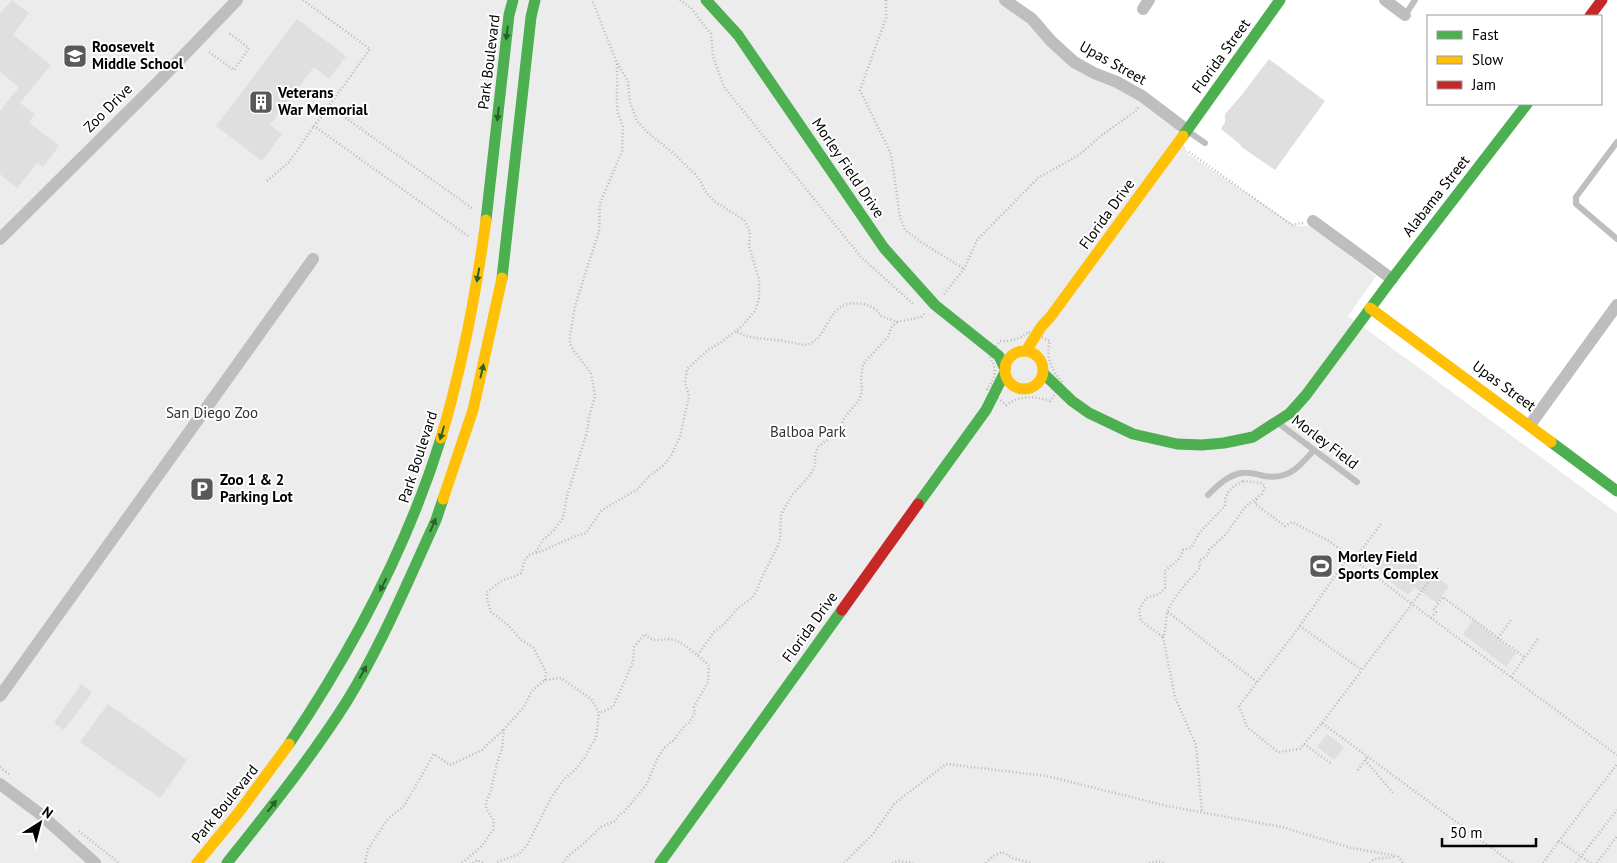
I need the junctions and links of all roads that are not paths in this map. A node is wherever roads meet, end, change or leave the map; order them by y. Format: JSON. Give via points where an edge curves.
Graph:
{"nodes":[{"id":1,"x":237,"y":0,"type":"edge"},
{"id":2,"x":513,"y":0,"type":"edge"},
{"id":3,"x":535,"y":0,"type":"edge"},
{"id":4,"x":706,"y":0,"type":"edge"},
{"id":5,"x":1007,"y":0,"type":"edge"},
{"id":6,"x":1280,"y":0,"type":"edge"},
{"id":7,"x":1385,"y":0,"type":"edge"},
{"id":8,"x":1415,"y":0,"type":"edge"},
{"id":9,"x":1602,"y":0,"type":"edge"},
{"id":10,"x":1404,"y":15,"type":"joint"},
{"id":11,"x":1591,"y":15,"type":"edge"},
{"id":12,"x":1526,"y":105,"type":"edge"},
{"id":13,"x":1187,"y":130,"type":"junction"},
{"id":14,"x":1617,"y":142,"type":"edge"},
{"id":15,"x":1204,"y":143,"type":"dead end"},
{"id":16,"x":1313,"y":221,"type":"road end"},
{"id":17,"x":0,"y":239,"type":"edge"},
{"id":18,"x":1617,"y":239,"type":"edge"},
{"id":19,"x":313,"y":259,"type":"dead end"},
{"id":20,"x":1392,"y":279,"type":"junction"},
{"id":21,"x":1617,"y":305,"type":"edge"},
{"id":22,"x":1370,"y":308,"type":"junction"},
{"id":23,"x":1051,"y":316,"type":"junction"},
{"id":24,"x":980,"y":340,"type":"junction"},
{"id":25,"x":1021,"y":352,"type":"junction"},
{"id":26,"x":1043,"y":368,"type":"junction"},
{"id":27,"x":1004,"y":372,"type":"junction"},
{"id":28,"x":1038,"y":393,"type":"junction"},
{"id":29,"x":1072,"y":401,"type":"junction"},
{"id":30,"x":986,"y":410,"type":"junction"},
{"id":31,"x":1277,"y":422,"type":"junction"},
{"id":32,"x":1530,"y":425,"type":"junction"},
{"id":33,"x":1314,"y":450,"type":"junction"},
{"id":34,"x":1357,"y":482,"type":"dead end"},
{"id":35,"x":1617,"y":491,"type":"edge"},
{"id":36,"x":1208,"y":495,"type":"dead end"},
{"id":37,"x":0,"y":696,"type":"edge"},
{"id":38,"x":0,"y":784,"type":"edge"},
{"id":39,"x":95,"y":863,"type":"edge"},
{"id":40,"x":197,"y":863,"type":"edge"},
{"id":41,"x":227,"y":863,"type":"edge"},
{"id":42,"x":660,"y":863,"type":"edge"}],
"edges":[{"from":1,"to":17,"type":"street","name":"Zoo Drive"},
{"from":2,"to":40,"type":"street","name":"Park Boulevard","one_way":true,"via":[[468,329],[451,405],[414,516],[358,635],[324,693],[271,771]]},
{"from":41,"to":3,"type":"street","one_way":true,"via":[[290,784],[348,700],[380,641],[436,520],[473,410],[504,270]]},
{"from":4,"to":24,"type":"street","name":"Morley Field Drive","via":[[738,35],[884,248],[935,305]]},
{"from":5,"to":13,"type":"street","name":"Upas Street","via":[[1032,19],[1074,62],[1142,96]]},
{"from":6,"to":13,"type":"street","name":"Florida Street"},
{"from":7,"to":10,"type":"street"},
{"from":8,"to":10,"type":"lane"},
{"from":9,"to":11,"type":"street"},
{"from":12,"to":20,"type":"street","name":"Alabama Street"},
{"from":13,"to":15,"type":"lane"},
{"from":13,"to":23,"type":"street","name":"Florida Drive"},
{"from":14,"to":18,"type":"lane","via":[[1576,197],[1576,204]]},
{"from":16,"to":20,"type":"street"},
{"from":19,"to":37,"type":"street"},
{"from":20,"to":22,"type":"street","name":"Alabama Street"},
{"from":21,"to":32,"type":"street"},
{"from":22,"to":31,"type":"street","via":[[1306,395]]},
{"from":22,"to":32,"type":"street","name":"Upas Street"},
{"from":23,"to":25,"type":"street","name":"Florida Drive"},
{"from":23,"to":26,"type":"street","name":"Florida Drive","via":[[1040,348]]},
{"from":24,"to":25,"type":"street","name":"Morley Field Drive"},
{"from":24,"to":27,"type":"street","name":"Morley Field Drive","via":[[999,356]]},
{"from":25,"to":26,"type":"street","name":"Morley Field Drive","via":[[1038,357]]},
{"from":25,"to":27,"type":"street","name":"Florida Drive","via":[[1010,356]]},
{"from":26,"to":28,"type":"street","via":[[1037,385]]},
{"from":26,"to":29,"type":"street"},
{"from":27,"to":28,"type":"street","name":"Morley Field Drive","via":[[1007,381]]},
{"from":27,"to":30,"type":"street","name":"Florida Drive"},
{"from":28,"to":29,"type":"street"},
{"from":28,"to":30,"type":"street","name":"Florida Drive","via":[[1009,394]]},
{"from":29,"to":31,"type":"street","via":[[1133,434],[1177,444],[1224,443],[1254,437]]},
{"from":30,"to":42,"type":"street","name":"Florida Drive"},
{"from":31,"to":33,"type":"lane","name":"Morley Field"},
{"from":32,"to":35,"type":"street","name":"Upas Street"},
{"from":33,"to":34,"type":"lane","name":"Morley Field"},
{"from":33,"to":36,"type":"lane","via":[[1301,465],[1284,476],[1243,472],[1230,476]]},
{"from":38,"to":39,"type":"street","via":[[39,813]]}]}
